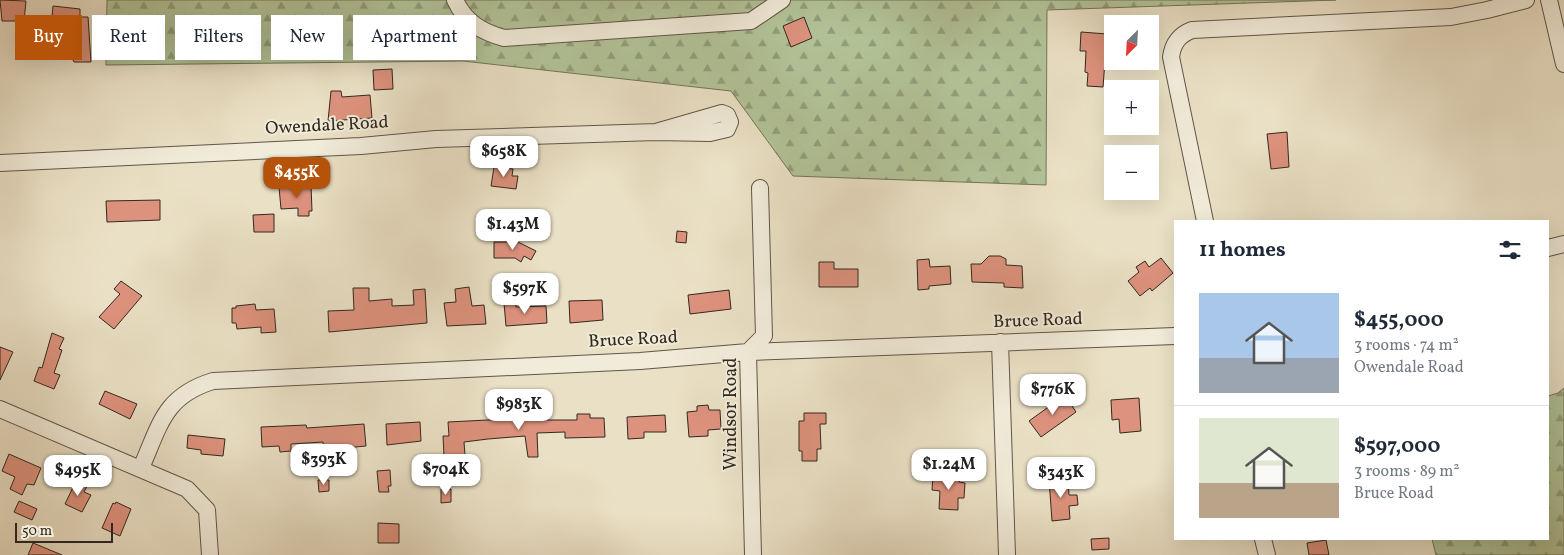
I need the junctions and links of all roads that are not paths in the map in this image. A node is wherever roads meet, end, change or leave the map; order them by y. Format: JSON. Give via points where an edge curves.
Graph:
{"nodes":[{"id":1,"x":455,"y":0,"type":"edge"},
{"id":2,"x":782,"y":0,"type":"edge"},
{"id":3,"x":1526,"y":0,"type":"edge"},
{"id":4,"x":1549,"y":0,"type":"edge"},
{"id":5,"x":1564,"y":64,"type":"edge"},
{"id":6,"x":656,"y":132,"type":"dead end"},
{"id":7,"x":0,"y":163,"type":"edge"},
{"id":8,"x":760,"y":188,"type":"dead end"},
{"id":9,"x":1205,"y":220,"type":"edge"},
{"id":10,"x":1564,"y":244,"type":"edge"},
{"id":11,"x":1549,"y":248,"type":"edge"},
{"id":12,"x":1174,"y":336,"type":"edge"},
{"id":13,"x":1000,"y":342,"type":"junction"},
{"id":14,"x":748,"y":352,"type":"junction"},
{"id":15,"x":0,"y":409,"type":"edge"},
{"id":16,"x":141,"y":468,"type":"junction"},
{"id":17,"x":1264,"y":540,"type":"edge"},
{"id":18,"x":210,"y":555,"type":"edge"},
{"id":19,"x":753,"y":555,"type":"edge"},
{"id":20,"x":1007,"y":555,"type":"edge"},
{"id":21,"x":1267,"y":555,"type":"edge"}],
"edges":[{"from":1,"to":2,"type":"street","via":[[464,16],[476,27],[504,38],[751,21]]},
{"from":3,"to":9,"type":"street","via":[[1451,16],[1279,24],[1192,30],[1184,34],[1177,40],[1171,57]]},
{"from":4,"to":5,"type":"street"},
{"from":6,"to":7,"type":"street","name":"Owendale Road","via":[[436,139],[362,146]]},
{"from":8,"to":14,"type":"street","name":"Windsor Road","via":[[764,336]]},
{"from":10,"to":11,"type":"street"},
{"from":12,"to":13,"type":"street","name":"Bruce Road"},
{"from":13,"to":14,"type":"street","name":"Bruce Road"},
{"from":13,"to":20,"type":"street"},
{"from":14,"to":16,"type":"street","name":"Bruce Road","via":[[640,361],[213,381],[196,386],[170,406]]},
{"from":14,"to":19,"type":"street","name":"Windsor Road"},
{"from":15,"to":16,"type":"street"},
{"from":16,"to":18,"type":"street","via":[[187,489],[206,510]]},
{"from":17,"to":21,"type":"street"}]}
